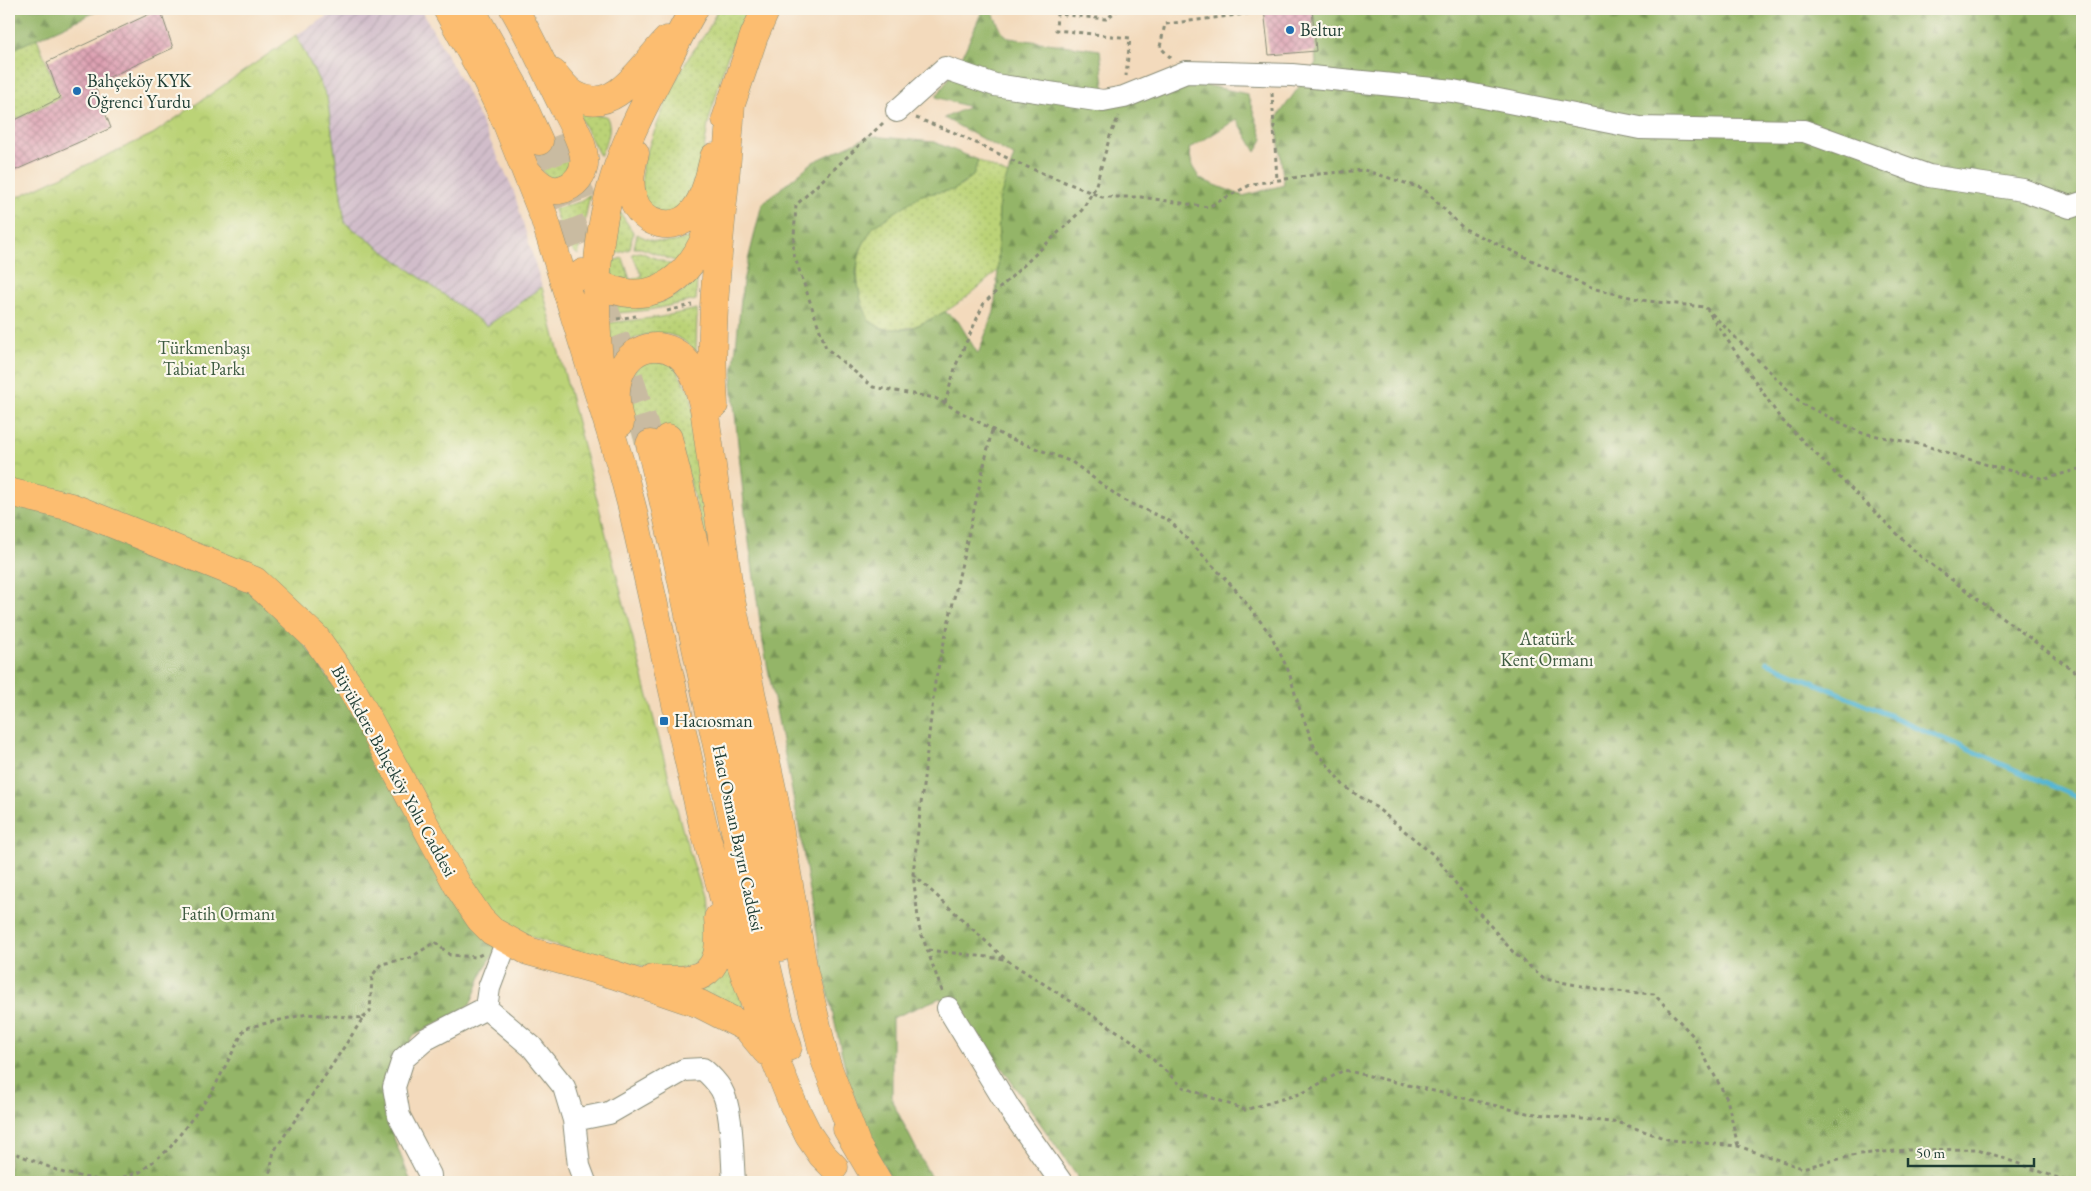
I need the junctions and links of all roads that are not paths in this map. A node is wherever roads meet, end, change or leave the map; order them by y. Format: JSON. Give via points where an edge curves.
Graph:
{"nodes":[{"id":1,"x":447,"y":9,"type":"edge"},
{"id":2,"x":471,"y":9,"type":"edge"},
{"id":3,"x":495,"y":9,"type":"edge"},
{"id":4,"x":514,"y":9,"type":"edge"},
{"id":5,"x":766,"y":9,"type":"edge"},
{"id":6,"x":692,"y":13,"type":"edge"},
{"id":7,"x":543,"y":62,"type":"junction"},
{"id":8,"x":731,"y":102,"type":"junction"},
{"id":9,"x":897,"y":111,"type":"road end"},
{"id":10,"x":635,"y":124,"type":"junction"},
{"id":11,"x":525,"y":169,"type":"junction"},
{"id":12,"x":725,"y":173,"type":"junction"},
{"id":13,"x":2082,"y":203,"type":"edge"},
{"id":14,"x":544,"y":217,"type":"junction"},
{"id":15,"x":597,"y":283,"type":"junction"},
{"id":16,"x":605,"y":414,"type":"junction"},
{"id":17,"x":622,"y":469,"type":"junction"},
{"id":18,"x":714,"y":474,"type":"junction"},
{"id":19,"x":9,"y":492,"type":"edge"},
{"id":20,"x":703,"y":825,"type":"junction"},
{"id":21,"x":507,"y":940,"type":"junction"},
{"id":22,"x":616,"y":975,"type":"junction"},
{"id":23,"x":486,"y":1008,"type":"junction"},
{"id":24,"x":948,"y":1008,"type":"road end"},
{"id":25,"x":780,"y":1074,"type":"junction"},
{"id":26,"x":574,"y":1120,"type":"junction"},
{"id":27,"x":856,"y":1143,"type":"junction"},
{"id":28,"x":838,"y":1174,"type":"edge"},
{"id":29,"x":430,"y":1182,"type":"edge"},
{"id":30,"x":585,"y":1182,"type":"edge"},
{"id":31,"x":734,"y":1182,"type":"edge"},
{"id":32,"x":878,"y":1182,"type":"edge"},
{"id":33,"x":1061,"y":1182,"type":"edge"}],
"edges":[{"from":1,"to":11,"type":"main road","via":[[486,79]]},
{"from":2,"to":3,"type":"main road","via":[[512,84],[548,138],[522,59]]},
{"from":4,"to":7,"type":"main road"},
{"from":5,"to":8,"type":"main road"},
{"from":6,"to":7,"type":"main road","via":[[630,82],[607,99],[590,100],[573,94]]},
{"from":6,"to":10,"type":"main road"},
{"from":7,"to":11,"type":"main road","via":[[576,132],[584,165],[579,178],[558,190],[538,184]]},
{"from":8,"to":10,"type":"main road","via":[[700,201],[688,218],[675,225],[662,225],[650,220],[639,211],[633,200],[630,180]]},
{"from":8,"to":12,"type":"main road"},
{"from":9,"to":13,"type":"street","via":[[944,68],[995,85],[1121,106],[1186,72],[1271,74],[1453,91],[1640,128],[1804,132],[1929,176],[2023,190],[2070,207]]},
{"from":10,"to":15,"type":"main road","via":[[605,210]]},
{"from":11,"to":14,"type":"main road"},
{"from":12,"to":15,"type":"main road","via":[[702,247],[682,274],[668,284],[642,293],[604,288]]},
{"from":12,"to":18,"type":"main road","via":[[712,315],[716,433]]},
{"from":14,"to":15,"type":"main road","via":[[570,260]]},
{"from":14,"to":16,"type":"main road"},
{"from":15,"to":16,"type":"main road","via":[[597,336]]},
{"from":16,"to":17,"type":"main road"},
{"from":17,"to":18,"type":"main road","via":[[622,434],[616,404],[619,375],[634,354],[658,347],[680,355],[696,379]]},
{"from":17,"to":20,"type":"main road","via":[[648,572]]},
{"from":18,"to":27,"type":"main road","via":[[730,596],[774,798],[806,980],[825,1060]]},
{"from":19,"to":21,"type":"main road","name":"Büyükdere Bahçeköy Yolu Caddesi","via":[[71,507],[255,581],[316,638],[353,691],[458,886],[480,919]]},
{"from":20,"to":22,"type":"main road","name":"Büyükdere Bahçeköy Yolu Caddesi","via":[[720,938],[716,960],[710,969],[689,980]]},
{"from":20,"to":25,"type":"main road","via":[[737,953]]},
{"from":21,"to":22,"type":"main road","name":"Büyükdere Bahçeköy Yolu Caddesi","via":[[528,951]]},
{"from":21,"to":23,"type":"street","via":[[492,979]]},
{"from":22,"to":25,"type":"main road","name":"Büyükdere Bahçeköy Yolu Caddesi","via":[[700,1004],[748,1028]]},
{"from":23,"to":26,"type":"street","via":[[532,1047],[564,1087]]},
{"from":23,"to":29,"type":"street","via":[[426,1039],[402,1059],[394,1088],[399,1116],[430,1175]]},
{"from":24,"to":33,"type":"street","via":[[1008,1108]]},
{"from":25,"to":28,"type":"main road","via":[[809,1136]]},
{"from":26,"to":30,"type":"street","via":[[579,1166]]},
{"from":26,"to":31,"type":"street","via":[[609,1113],[684,1070],[703,1069],[722,1090],[728,1109]]},
{"from":27,"to":28,"type":"main road","name":"Hacı Osman Bayırı Caddesi","via":[[829,1101],[811,1061],[795,1011],[697,556],[659,441],[679,567],[739,849],[780,1022]]},
{"from":27,"to":32,"type":"main road"}]}
